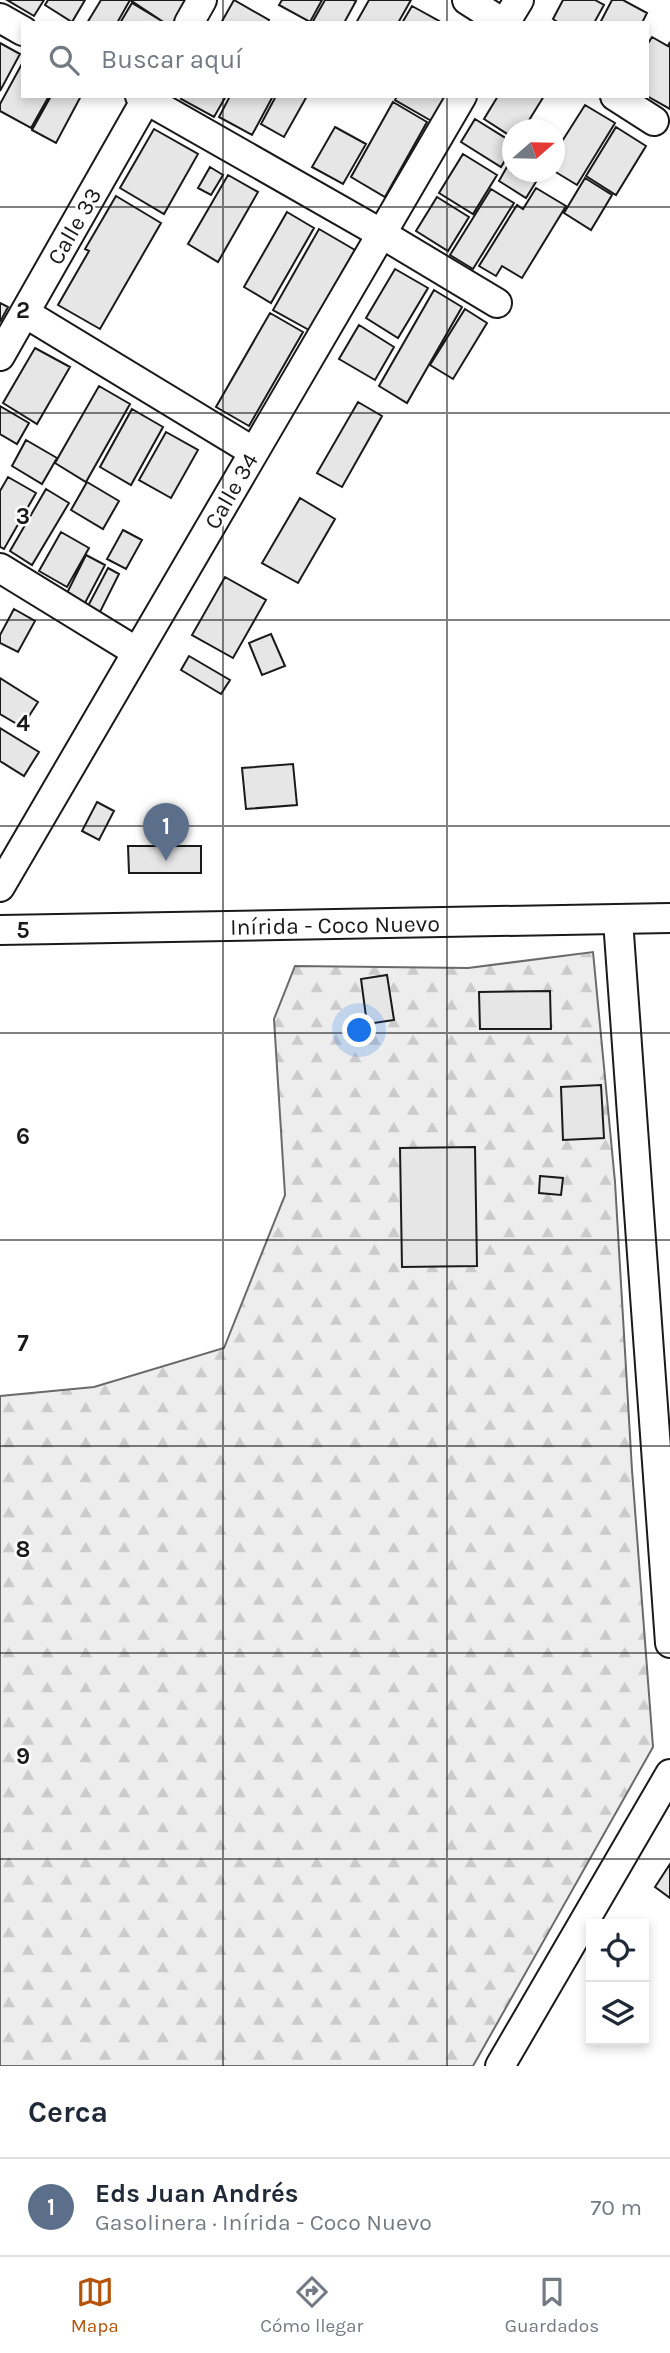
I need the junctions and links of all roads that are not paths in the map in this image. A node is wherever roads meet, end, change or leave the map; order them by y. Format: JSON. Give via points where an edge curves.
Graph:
{"nodes":[{"id":1,"x":202,"y":0,"type":"edge"},
{"id":2,"x":467,"y":0,"type":"edge"},
{"id":3,"x":519,"y":0,"type":"edge"},
{"id":4,"x":0,"y":18,"type":"edge"},
{"id":5,"x":190,"y":21,"type":"edge"},
{"id":6,"x":501,"y":21,"type":"edge"},
{"id":7,"x":505,"y":21,"type":"edge"},
{"id":8,"x":21,"y":30,"type":"edge"},
{"id":9,"x":144,"y":98,"type":"edge"},
{"id":10,"x":147,"y":98,"type":"edge"},
{"id":11,"x":461,"y":98,"type":"edge"},
{"id":12,"x":618,"y":98,"type":"edge"},
{"id":13,"x":654,"y":121,"type":"dead end"},
{"id":14,"x":382,"y":234,"type":"junction"},
{"id":15,"x":497,"y":303,"type":"dead end"},
{"id":16,"x":25,"y":313,"type":"junction"},
{"id":17,"x":0,"y":356,"type":"edge"},
{"id":18,"x":254,"y":452,"type":"junction"},
{"id":19,"x":0,"y":568,"type":"edge"},
{"id":20,"x":137,"y":652,"type":"junction"},
{"id":21,"x":0,"y":887,"type":"edge"},
{"id":22,"x":670,"y":918,"type":"edge"},
{"id":23,"x":618,"y":920,"type":"junction"},
{"id":24,"x":0,"y":930,"type":"edge"},
{"id":25,"x":670,"y":1643,"type":"edge"},
{"id":26,"x":670,"y":1774,"type":"edge"},
{"id":27,"x":500,"y":2066,"type":"edge"}],
"edges":[{"from":1,"to":5,"type":"street"},
{"from":2,"to":6,"type":"street"},
{"from":3,"to":7,"type":"street"},
{"from":4,"to":8,"type":"street"},
{"from":9,"to":16,"type":"street","name":"Calle 33"},
{"from":10,"to":14,"type":"street"},
{"from":11,"to":14,"type":"street","name":"Calle 34"},
{"from":12,"to":13,"type":"street"},
{"from":14,"to":15,"type":"street"},
{"from":14,"to":18,"type":"street","name":"Calle 34"},
{"from":16,"to":17,"type":"street","name":"Calle 33"},
{"from":16,"to":18,"type":"street"},
{"from":18,"to":20,"type":"street","name":"Calle 34"},
{"from":19,"to":20,"type":"street"},
{"from":20,"to":21,"type":"street","name":"Calle 34"},
{"from":22,"to":23,"type":"street","name":"Inírida - Coco Nuevo"},
{"from":23,"to":24,"type":"street","name":"Inírida - Coco Nuevo"},
{"from":23,"to":25,"type":"street"},
{"from":26,"to":27,"type":"street"}]}
